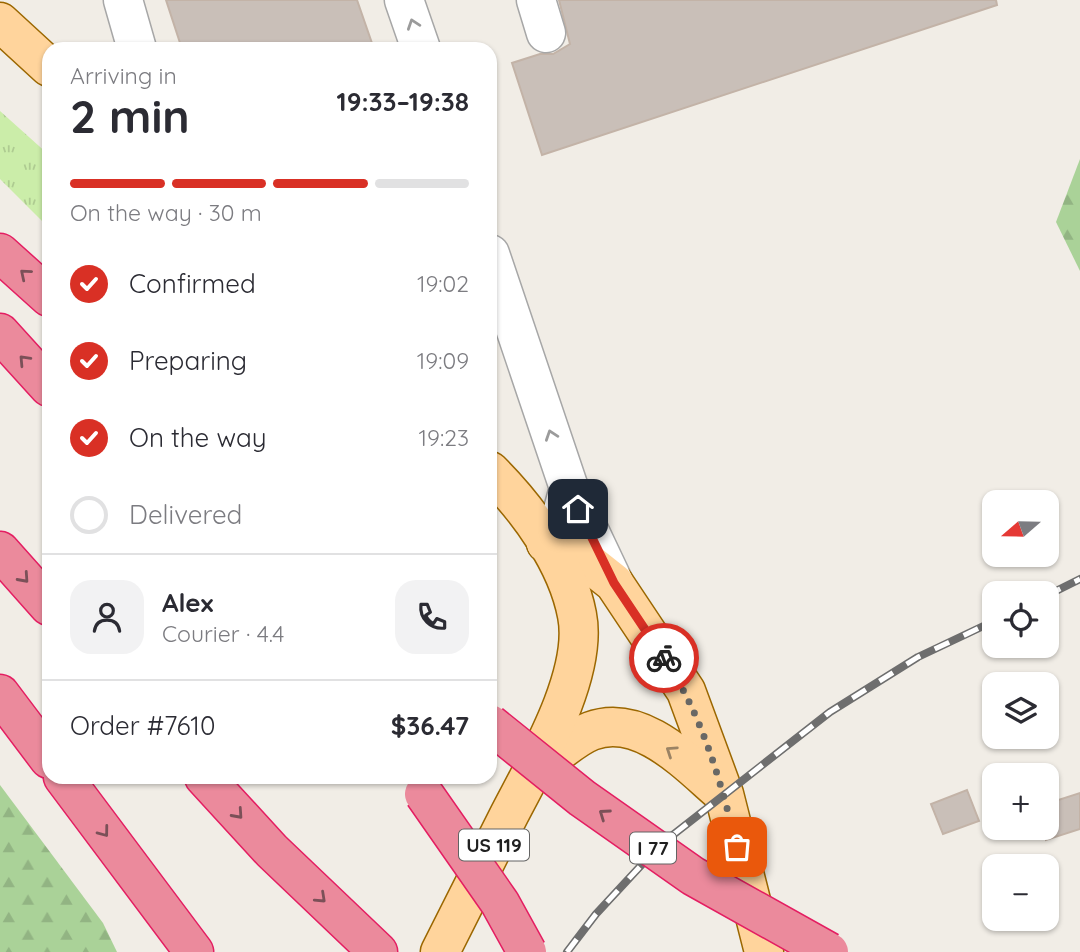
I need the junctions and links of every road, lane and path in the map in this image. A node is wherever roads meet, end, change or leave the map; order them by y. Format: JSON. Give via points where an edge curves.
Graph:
{"nodes":[{"id":1,"x":123,"y":0,"type":"edge"},
{"id":2,"x":404,"y":0,"type":"edge"},
{"id":3,"x":0,"y":22,"type":"edge"},
{"id":4,"x":135,"y":42,"type":"edge"},
{"id":5,"x":419,"y":42,"type":"edge"},
{"id":6,"x":42,"y":60,"type":"edge"},
{"id":7,"x":0,"y":253,"type":"edge"},
{"id":8,"x":497,"y":275,"type":"edge"},
{"id":9,"x":42,"y":291,"type":"edge"},
{"id":10,"x":0,"y":333,"type":"edge"},
{"id":11,"x":42,"y":379,"type":"edge"},
{"id":12,"x":497,"y":479,"type":"edge"},
{"id":13,"x":569,"y":488,"type":"junction"},
{"id":14,"x":546,"y":543,"type":"junction"},
{"id":15,"x":0,"y":551,"type":"edge"},
{"id":16,"x":614,"y":583,"type":"junction"},
{"id":17,"x":42,"y":598,"type":"edge"},
{"id":18,"x":0,"y":694,"type":"edge"},
{"id":19,"x":497,"y":730,"type":"edge"},
{"id":20,"x":42,"y":750,"type":"edge"},
{"id":21,"x":530,"y":774,"type":"junction"},
{"id":22,"x":68,"y":784,"type":"edge"},
{"id":23,"x":210,"y":784,"type":"edge"},
{"id":24,"x":416,"y":786,"type":"edge"},
{"id":25,"x":724,"y":794,"type":"junction"},
{"id":26,"x":194,"y":952,"type":"edge"},
{"id":27,"x":378,"y":952,"type":"edge"},
{"id":28,"x":440,"y":952,"type":"edge"},
{"id":29,"x":527,"y":952,"type":"edge"},
{"id":30,"x":764,"y":952,"type":"edge"},
{"id":31,"x":829,"y":952,"type":"edge"}],
"edges":[{"from":1,"to":4,"type":"street"},
{"from":5,"to":2,"type":"street","one_way":true},
{"from":3,"to":6,"type":"main road"},
{"from":9,"to":7,"type":"highway","one_way":true},
{"from":13,"to":8,"type":"street","one_way":true},
{"from":11,"to":10,"type":"highway","one_way":true},
{"from":12,"to":14,"type":"main road","number":"US 119","via":[[526,511]]},
{"from":13,"to":14,"type":"street","via":[[557,532]]},
{"from":13,"to":16,"type":"street"},
{"from":14,"to":16,"type":"main road","via":[[571,549]]},
{"from":14,"to":21,"type":"main road","number":"US 119","via":[[578,617],[578,654],[556,723]]},
{"from":15,"to":17,"type":"highway","one_way":true},
{"from":16,"to":25,"type":"main road","via":[[686,691]]},
{"from":18,"to":20,"type":"highway"},
{"from":31,"to":19,"type":"highway","number":"I 77","one_way":true,"bridge":true,"via":[[693,876],[582,798]]},
{"from":25,"to":21,"type":"main road","one_way":true,"via":[[677,754],[643,733],[613,726],[590,732]]},
{"from":21,"to":28,"type":"main road","number":"US 119"},
{"from":22,"to":26,"type":"highway","one_way":true},
{"from":23,"to":27,"type":"highway","one_way":true,"via":[[272,851]]},
{"from":24,"to":29,"type":"highway","bridge":true,"via":[[499,903]]},
{"from":25,"to":30,"type":"main road"}]}
